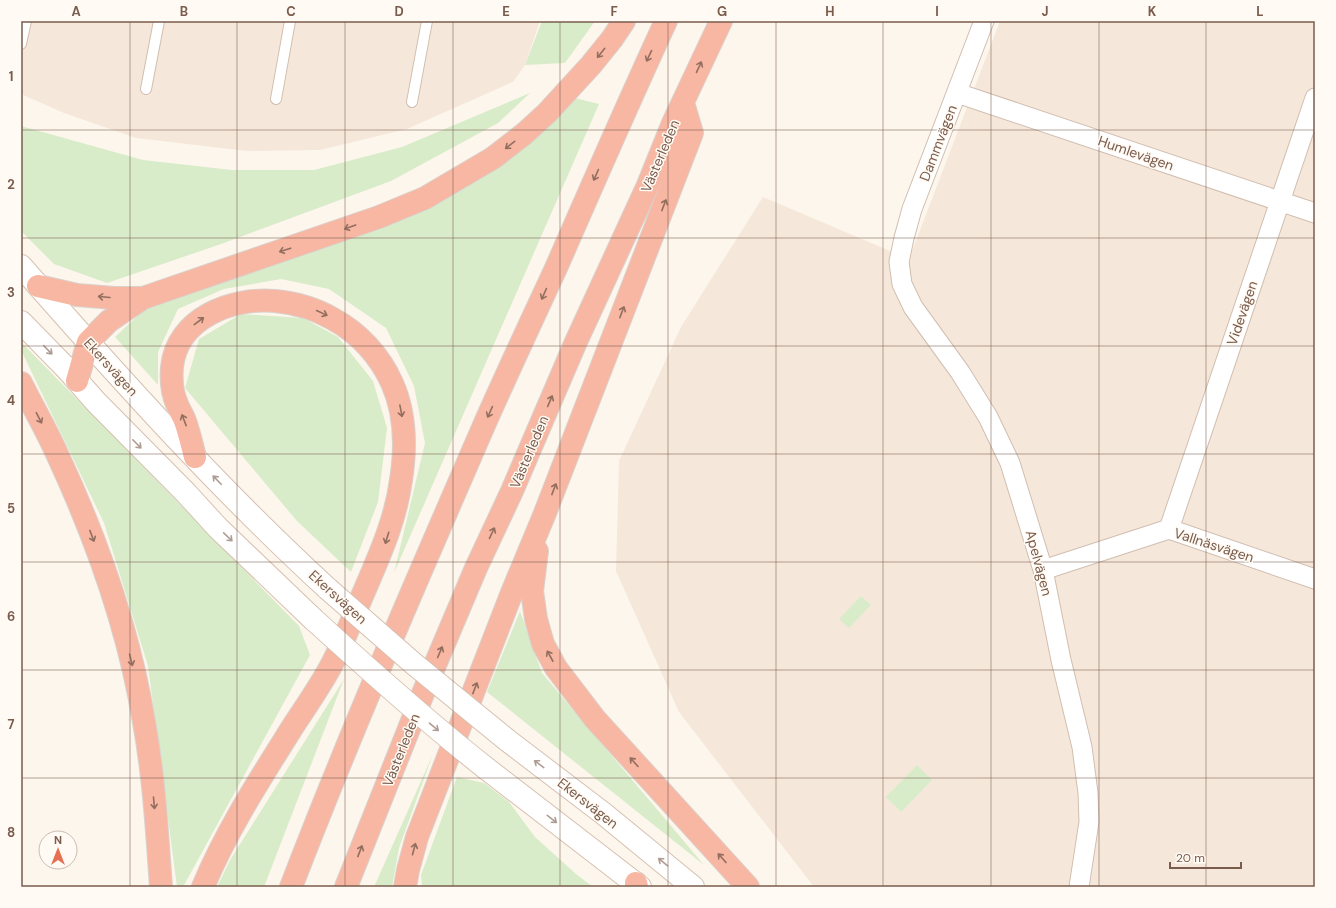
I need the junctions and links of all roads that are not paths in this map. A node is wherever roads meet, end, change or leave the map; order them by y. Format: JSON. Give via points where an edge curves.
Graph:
{"nodes":[{"id":1,"x":26,"y":21,"type":"edge"},
{"id":2,"x":159,"y":21,"type":"edge"},
{"id":3,"x":290,"y":21,"type":"edge"},
{"id":4,"x":427,"y":21,"type":"edge"},
{"id":5,"x":624,"y":21,"type":"edge"},
{"id":6,"x":666,"y":21,"type":"edge"},
{"id":7,"x":721,"y":21,"type":"edge"},
{"id":8,"x":984,"y":21,"type":"edge"},
{"id":9,"x":21,"y":44,"type":"edge"},
{"id":10,"x":146,"y":89,"type":"dead end"},
{"id":11,"x":957,"y":93,"type":"junction"},
{"id":12,"x":1315,"y":98,"type":"edge"},
{"id":13,"x":276,"y":99,"type":"dead end"},
{"id":14,"x":412,"y":102,"type":"dead end"},
{"id":15,"x":683,"y":103,"type":"junction"},
{"id":16,"x":1280,"y":201,"type":"junction"},
{"id":17,"x":1315,"y":213,"type":"edge"},
{"id":18,"x":21,"y":266,"type":"edge"},
{"id":19,"x":900,"y":267,"type":"joint"},
{"id":20,"x":38,"y":286,"type":"junction"},
{"id":21,"x":143,"y":298,"type":"junction"},
{"id":22,"x":21,"y":322,"type":"edge"},
{"id":23,"x":88,"y":342,"type":"junction"},
{"id":24,"x":77,"y":381,"type":"junction"},
{"id":25,"x":21,"y":383,"type":"edge"},
{"id":26,"x":195,"y":457,"type":"junction"},
{"id":27,"x":545,"y":513,"type":"junction"},
{"id":28,"x":1169,"y":529,"type":"junction"},
{"id":29,"x":1044,"y":570,"type":"junction"},
{"id":30,"x":1315,"y":580,"type":"edge"},
{"id":31,"x":638,"y":886,"type":"edge"},
{"id":32,"x":160,"y":887,"type":"edge"},
{"id":33,"x":203,"y":887,"type":"edge"},
{"id":34,"x":291,"y":887,"type":"edge"},
{"id":35,"x":346,"y":887,"type":"edge"},
{"id":36,"x":405,"y":887,"type":"edge"},
{"id":37,"x":693,"y":887,"type":"edge"},
{"id":38,"x":748,"y":887,"type":"edge"},
{"id":39,"x":1079,"y":887,"type":"edge"}],
"edges":[{"from":1,"to":9,"type":"lane"},
{"from":2,"to":10,"type":"lane"},
{"from":3,"to":13,"type":"lane"},
{"from":4,"to":14,"type":"lane"},
{"from":5,"to":21,"type":"highway","one_way":true,"via":[[591,65],[524,134],[493,158],[425,198],[329,235]]},
{"from":6,"to":34,"type":"highway","one_way":true,"via":[[470,458]]},
{"from":15,"to":7,"type":"highway","name":"Västerleden","one_way":true},
{"from":8,"to":11,"type":"street","name":"Dammvägen"},
{"from":11,"to":16,"type":"street","name":"Humlevägen"},
{"from":11,"to":19,"type":"street","name":"Dammvägen","via":[[912,209]]},
{"from":12,"to":16,"type":"street","name":"Videvägen"},
{"from":27,"to":15,"type":"highway","one_way":true,"via":[[692,133]]},
{"from":35,"to":15,"type":"highway","name":"Västerleden","one_way":true,"via":[[476,568]]},
{"from":16,"to":17,"type":"street","name":"Humlevägen"},
{"from":16,"to":28,"type":"street","name":"Videvägen"},
{"from":18,"to":20,"type":"main road","name":"Ekersvägen"},
{"from":19,"to":29,"type":"street","name":"Apelvägen","via":[[902,284],[913,307],[988,417],[1010,463]]},
{"from":21,"to":20,"type":"highway","one_way":true,"via":[[77,295]]},
{"from":20,"to":23,"type":"main road","name":"Ekersvägen"},
{"from":21,"to":23,"type":"highway","via":[[109,321]]},
{"from":22,"to":24,"type":"main road","one_way":true},
{"from":23,"to":24,"type":"highway"},
{"from":23,"to":26,"type":"main road","name":"Ekersvägen"},
{"from":24,"to":31,"type":"main road","one_way":true,"bridge":true,"via":[[218,528],[394,692],[442,734]]},
{"from":25,"to":32,"type":"highway","one_way":true,"via":[[81,507],[122,623],[151,764]]},
{"from":26,"to":33,"type":"highway","one_way":true,"via":[[185,419],[176,404],[172,389],[172,366],[179,343],[194,325],[220,309],[238,303],[289,303],[316,310],[335,319],[369,346],[393,384],[400,406],[404,428],[401,481],[384,547],[332,665],[247,801]]},
{"from":37,"to":26,"type":"main road","name":"Ekersvägen","one_way":true,"bridge":true,"via":[[419,669],[289,553]]},
{"from":36,"to":27,"type":"highway","one_way":true,"via":[[417,837]]},
{"from":38,"to":27,"type":"highway","one_way":true,"via":[[595,719],[556,668],[543,644],[532,591],[535,560]]},
{"from":28,"to":29,"type":"street","name":"Vallnäsvägen"},
{"from":28,"to":30,"type":"street","name":"Vallnäsvägen"},
{"from":29,"to":39,"type":"street","name":"Apelvägen","via":[[1061,660],[1082,747],[1088,793],[1088,822]]}]}
